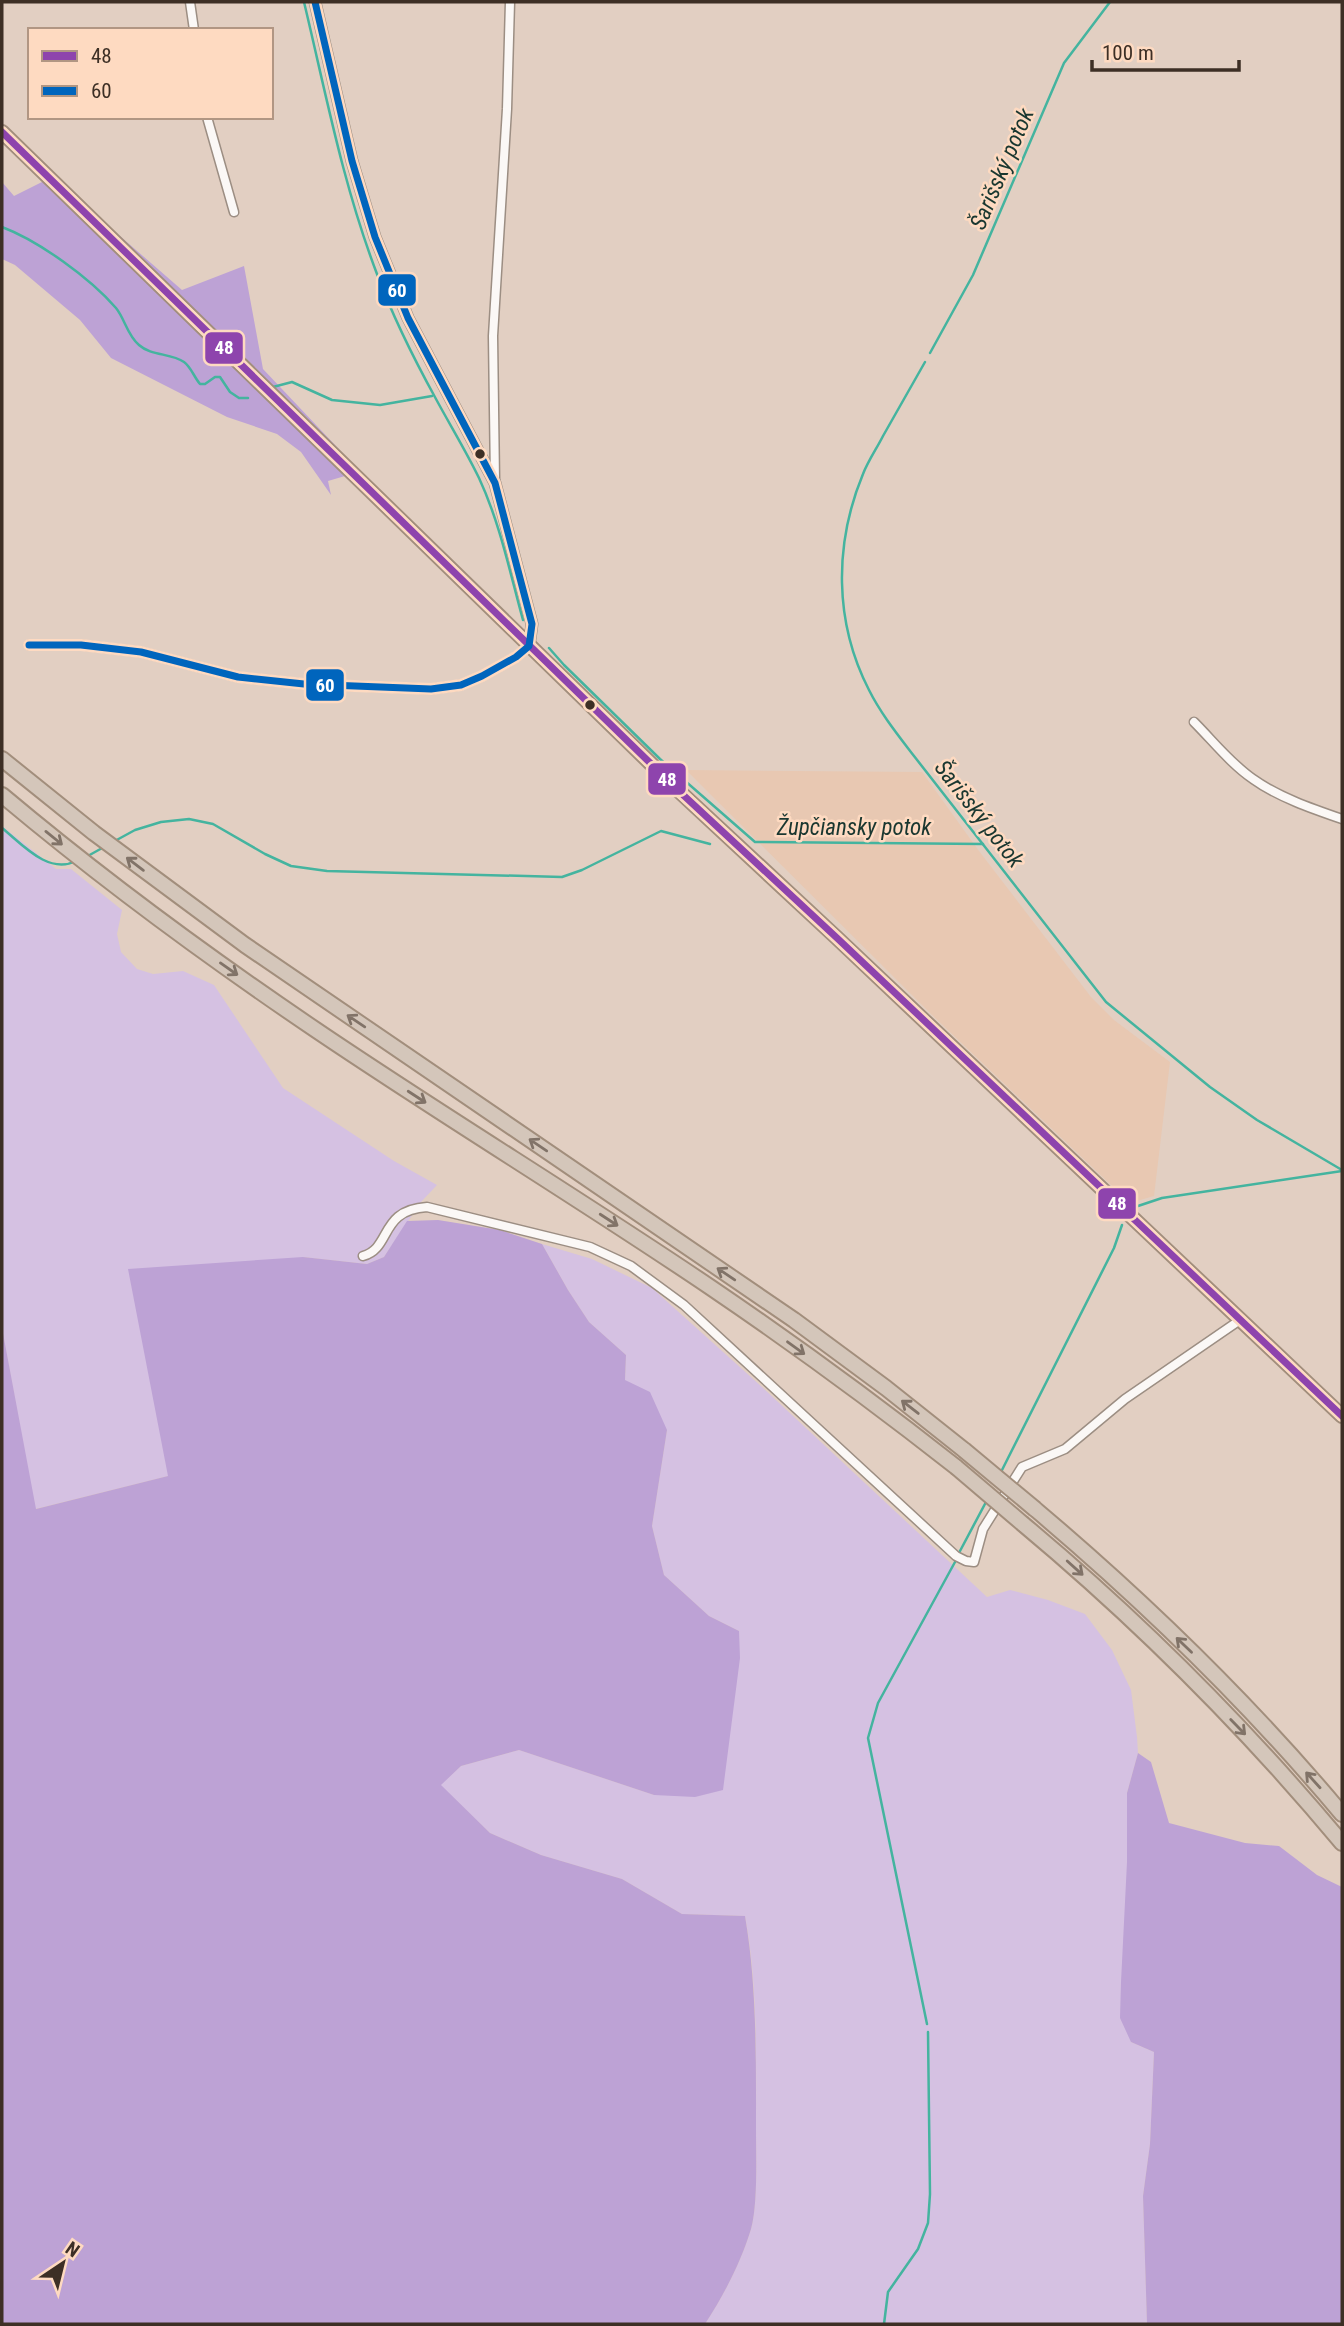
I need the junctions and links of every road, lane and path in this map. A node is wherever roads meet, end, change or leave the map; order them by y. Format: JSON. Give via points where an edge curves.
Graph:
{"nodes":[{"id":1,"x":190,"y":2,"type":"edge"},
{"id":2,"x":315,"y":2,"type":"edge"},
{"id":3,"x":510,"y":2,"type":"edge"},
{"id":4,"x":194,"y":28,"type":"edge"},
{"id":5,"x":208,"y":119,"type":"edge"},
{"id":6,"x":2,"y":132,"type":"edge"},
{"id":7,"x":234,"y":212,"type":"dead end"},
{"id":8,"x":495,"y":484,"type":"junction"},
{"id":9,"x":29,"y":645,"type":"dead end"},
{"id":10,"x":529,"y":646,"type":"junction"},
{"id":11,"x":1194,"y":722,"type":"dead end"},
{"id":12,"x":2,"y":759,"type":"edge"},
{"id":13,"x":2,"y":795,"type":"edge"},
{"id":14,"x":1342,"y":819,"type":"edge"},
{"id":15,"x":363,"y":1256,"type":"dead end"},
{"id":16,"x":1240,"y":1320,"type":"junction"},
{"id":17,"x":1342,"y":1416,"type":"edge"},
{"id":18,"x":1342,"y":1814,"type":"edge"},
{"id":19,"x":1342,"y":1843,"type":"edge"}],
"edges":[{"from":1,"to":4,"type":"street"},
{"from":2,"to":8,"type":"street","via":[[375,237],[408,318]]},
{"from":3,"to":8,"type":"street","via":[[493,336]]},
{"from":5,"to":7,"type":"street"},
{"from":6,"to":10,"type":"main road"},
{"from":8,"to":10,"type":"street","via":[[533,624]]},
{"from":9,"to":10,"type":"street","via":[[141,652],[238,677],[431,689],[461,685],[482,676]]},
{"from":10,"to":16,"type":"main road"},
{"from":11,"to":14,"type":"street","via":[[1253,779]]},
{"from":18,"to":12,"type":"highway","one_way":true,"bridge":true,"via":[[1189,1650],[1082,1549],[886,1388],[189,905]]},
{"from":13,"to":19,"type":"highway","one_way":true,"bridge":true,"via":[[174,929],[316,1030],[712,1288],[956,1467],[1072,1564],[1157,1645]]},
{"from":15,"to":16,"type":"street","via":[[375,1251],[399,1216],[428,1206],[612,1256],[684,1305],[956,1556],[974,1562],[983,1529],[1023,1467],[1065,1449],[1125,1399]]},
{"from":16,"to":17,"type":"main road"}]}
